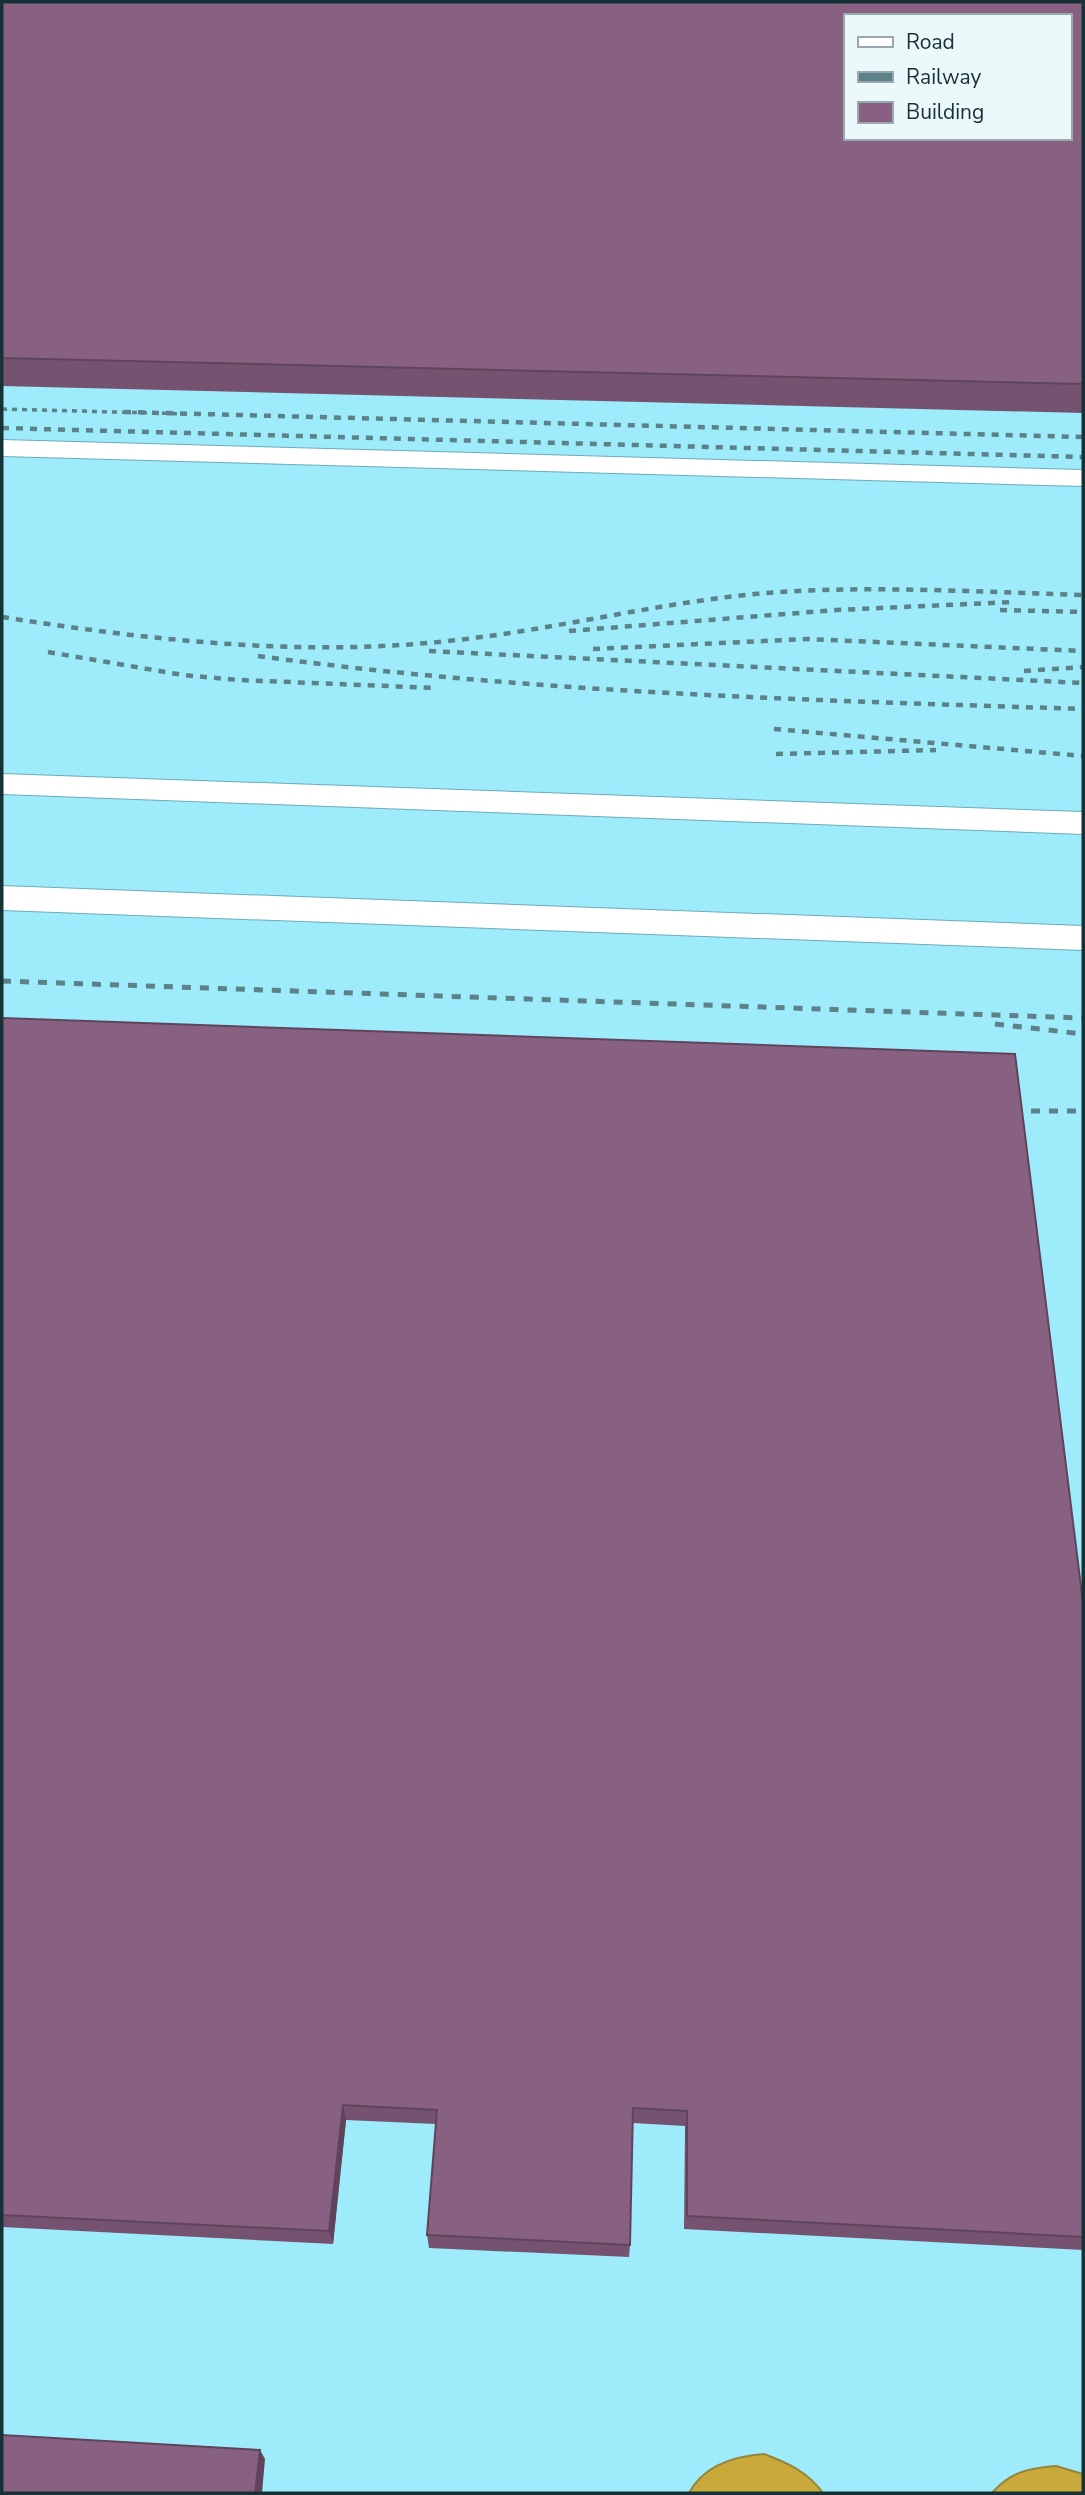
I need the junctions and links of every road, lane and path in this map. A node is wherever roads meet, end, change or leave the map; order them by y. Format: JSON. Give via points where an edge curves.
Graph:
{"nodes":[{"id":1,"x":2,"y":448,"type":"edge"},
{"id":2,"x":1083,"y":478,"type":"edge"},
{"id":3,"x":2,"y":784,"type":"edge"},
{"id":4,"x":1083,"y":822,"type":"edge"},
{"id":5,"x":2,"y":898,"type":"edge"},
{"id":6,"x":1083,"y":937,"type":"edge"}],
"edges":[{"from":1,"to":2,"type":"lane"},
{"from":3,"to":4,"type":"lane"},
{"from":5,"to":6,"type":"lane"}]}
